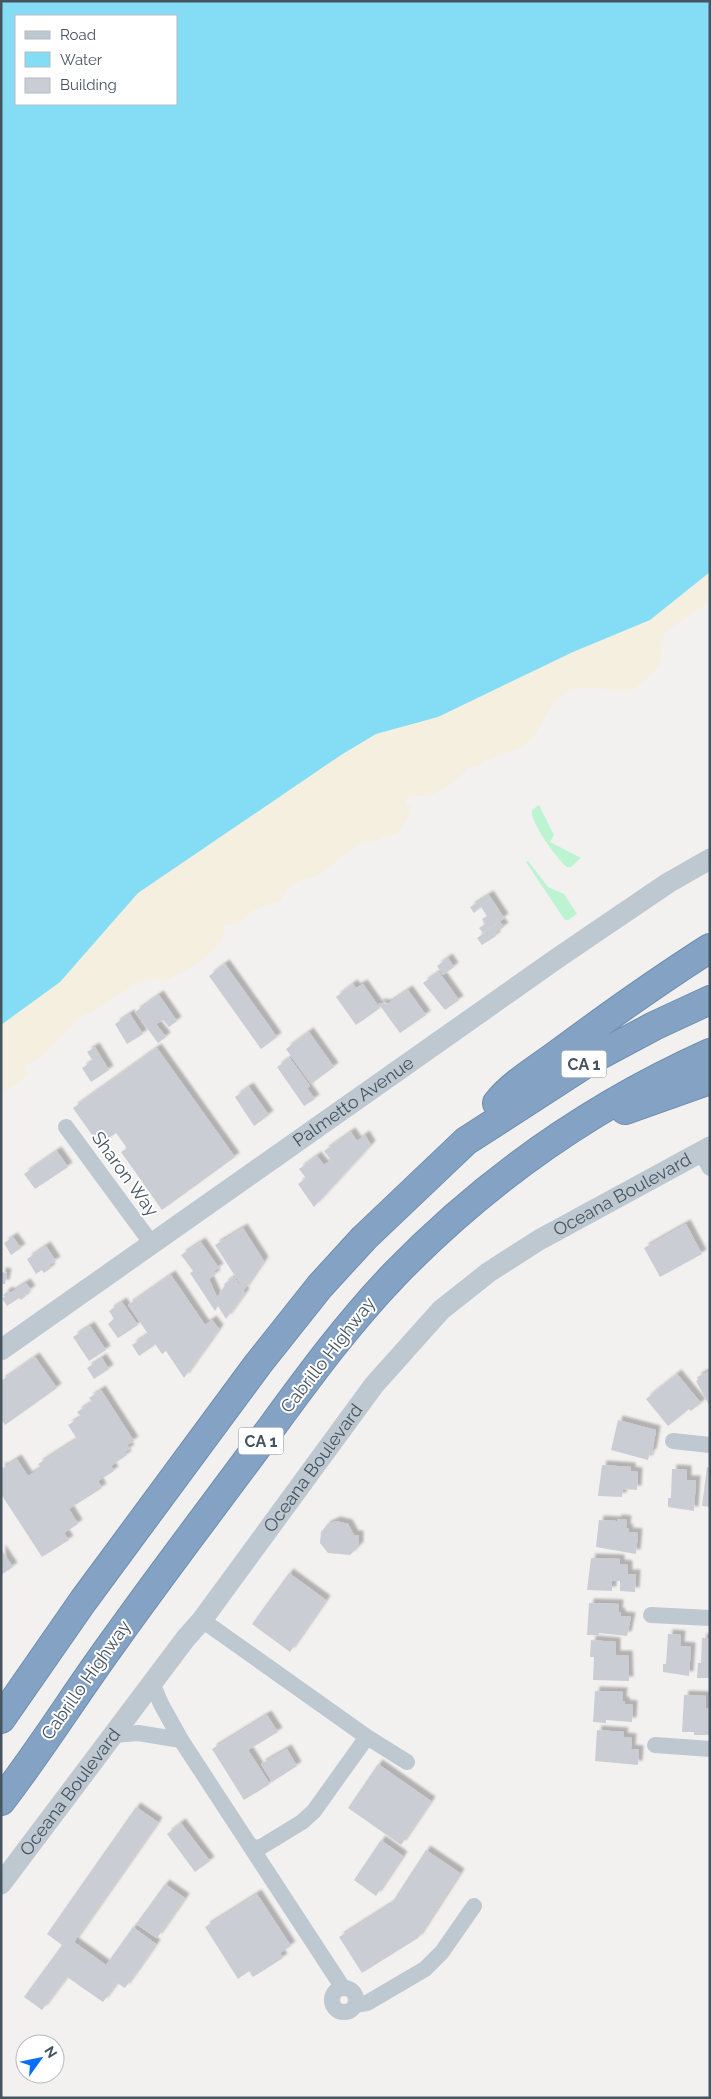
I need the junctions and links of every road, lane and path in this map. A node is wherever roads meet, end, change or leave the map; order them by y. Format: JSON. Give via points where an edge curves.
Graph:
{"nodes":[{"id":1,"x":710,"y":859,"type":"edge"},
{"id":2,"x":710,"y":948,"type":"edge"},
{"id":3,"x":710,"y":968,"type":"edge"},
{"id":4,"x":710,"y":1000,"type":"edge"},
{"id":5,"x":710,"y":1052,"type":"edge"},
{"id":6,"x":541,"y":1066,"type":"junction"},
{"id":7,"x":710,"y":1080,"type":"edge"},
{"id":8,"x":66,"y":1128,"type":"dead end"},
{"id":9,"x":572,"y":1128,"type":"junction"},
{"id":10,"x":466,"y":1141,"type":"junction"},
{"id":11,"x":707,"y":1156,"type":"edge"},
{"id":12,"x":152,"y":1244,"type":"junction"},
{"id":13,"x":1,"y":1350,"type":"edge"},
{"id":14,"x":673,"y":1441,"type":"dead end"},
{"id":15,"x":710,"y":1445,"type":"edge"},
{"id":16,"x":651,"y":1615,"type":"dead end"},
{"id":17,"x":710,"y":1618,"type":"edge"},
{"id":18,"x":202,"y":1620,"type":"junction"},
{"id":19,"x":152,"y":1683,"type":"junction"},
{"id":20,"x":1,"y":1719,"type":"edge"},
{"id":21,"x":114,"y":1734,"type":"junction"},
{"id":22,"x":367,"y":1736,"type":"junction"},
{"id":23,"x":181,"y":1740,"type":"junction"},
{"id":24,"x":655,"y":1745,"type":"dead end"},
{"id":25,"x":710,"y":1749,"type":"edge"},
{"id":26,"x":407,"y":1762,"type":"dead end"},
{"id":27,"x":1,"y":1801,"type":"edge"},
{"id":28,"x":253,"y":1848,"type":"junction"},
{"id":29,"x":1,"y":1884,"type":"edge"},
{"id":30,"x":474,"y":1906,"type":"dead end"}],
"edges":[{"from":1,"to":12,"type":"street","name":"Palmetto Avenue","via":[[668,883],[559,957]]},
{"from":2,"to":6,"type":"highway","via":[[655,982]]},
{"from":3,"to":6,"type":"highway","via":[[617,1015]]},
{"from":4,"to":10,"type":"highway","number":"CA 1","via":[[596,1057]]},
{"from":5,"to":9,"type":"highway","name":"Cabrillo Highway","number":"CA 1","via":[[627,1094]]},
{"from":6,"to":10,"type":"highway","via":[[502,1096]]},
{"from":7,"to":9,"type":"highway"},
{"from":8,"to":12,"type":"street","name":"Sharon Way"},
{"from":9,"to":27,"type":"highway","name":"Cabrillo Highway","number":"CA 1","via":[[467,1207],[412,1256],[351,1322],[116,1637]]},
{"from":10,"to":20,"type":"highway","number":"CA 1","via":[[364,1238],[283,1331],[83,1601]]},
{"from":11,"to":18,"type":"street","name":"Oceana Boulevard","via":[[649,1178],[539,1240],[489,1272],[441,1310],[374,1385]]},
{"from":12,"to":13,"type":"street","name":"Palmetto Avenue"},
{"from":14,"to":15,"type":"street"},
{"from":16,"to":17,"type":"street"},
{"from":18,"to":19,"type":"street","name":"Oceana Boulevard"},
{"from":18,"to":22,"type":"street"},
{"from":19,"to":21,"type":"street","name":"Oceana Boulevard"},
{"from":19,"to":23,"type":"street"},
{"from":21,"to":23,"type":"street","via":[[138,1733]]},
{"from":21,"to":29,"type":"street","name":"Oceana Boulevard"},
{"from":22,"to":26,"type":"street"},
{"from":22,"to":28,"type":"street","via":[[314,1811],[261,1847]]},
{"from":23,"to":28,"type":"street"},
{"from":24,"to":25,"type":"street"},
{"from":28,"to":30,"type":"street","via":[[343,1988],[355,1995],[355,2005],[366,2003],[425,1969],[442,1952]]}]}
